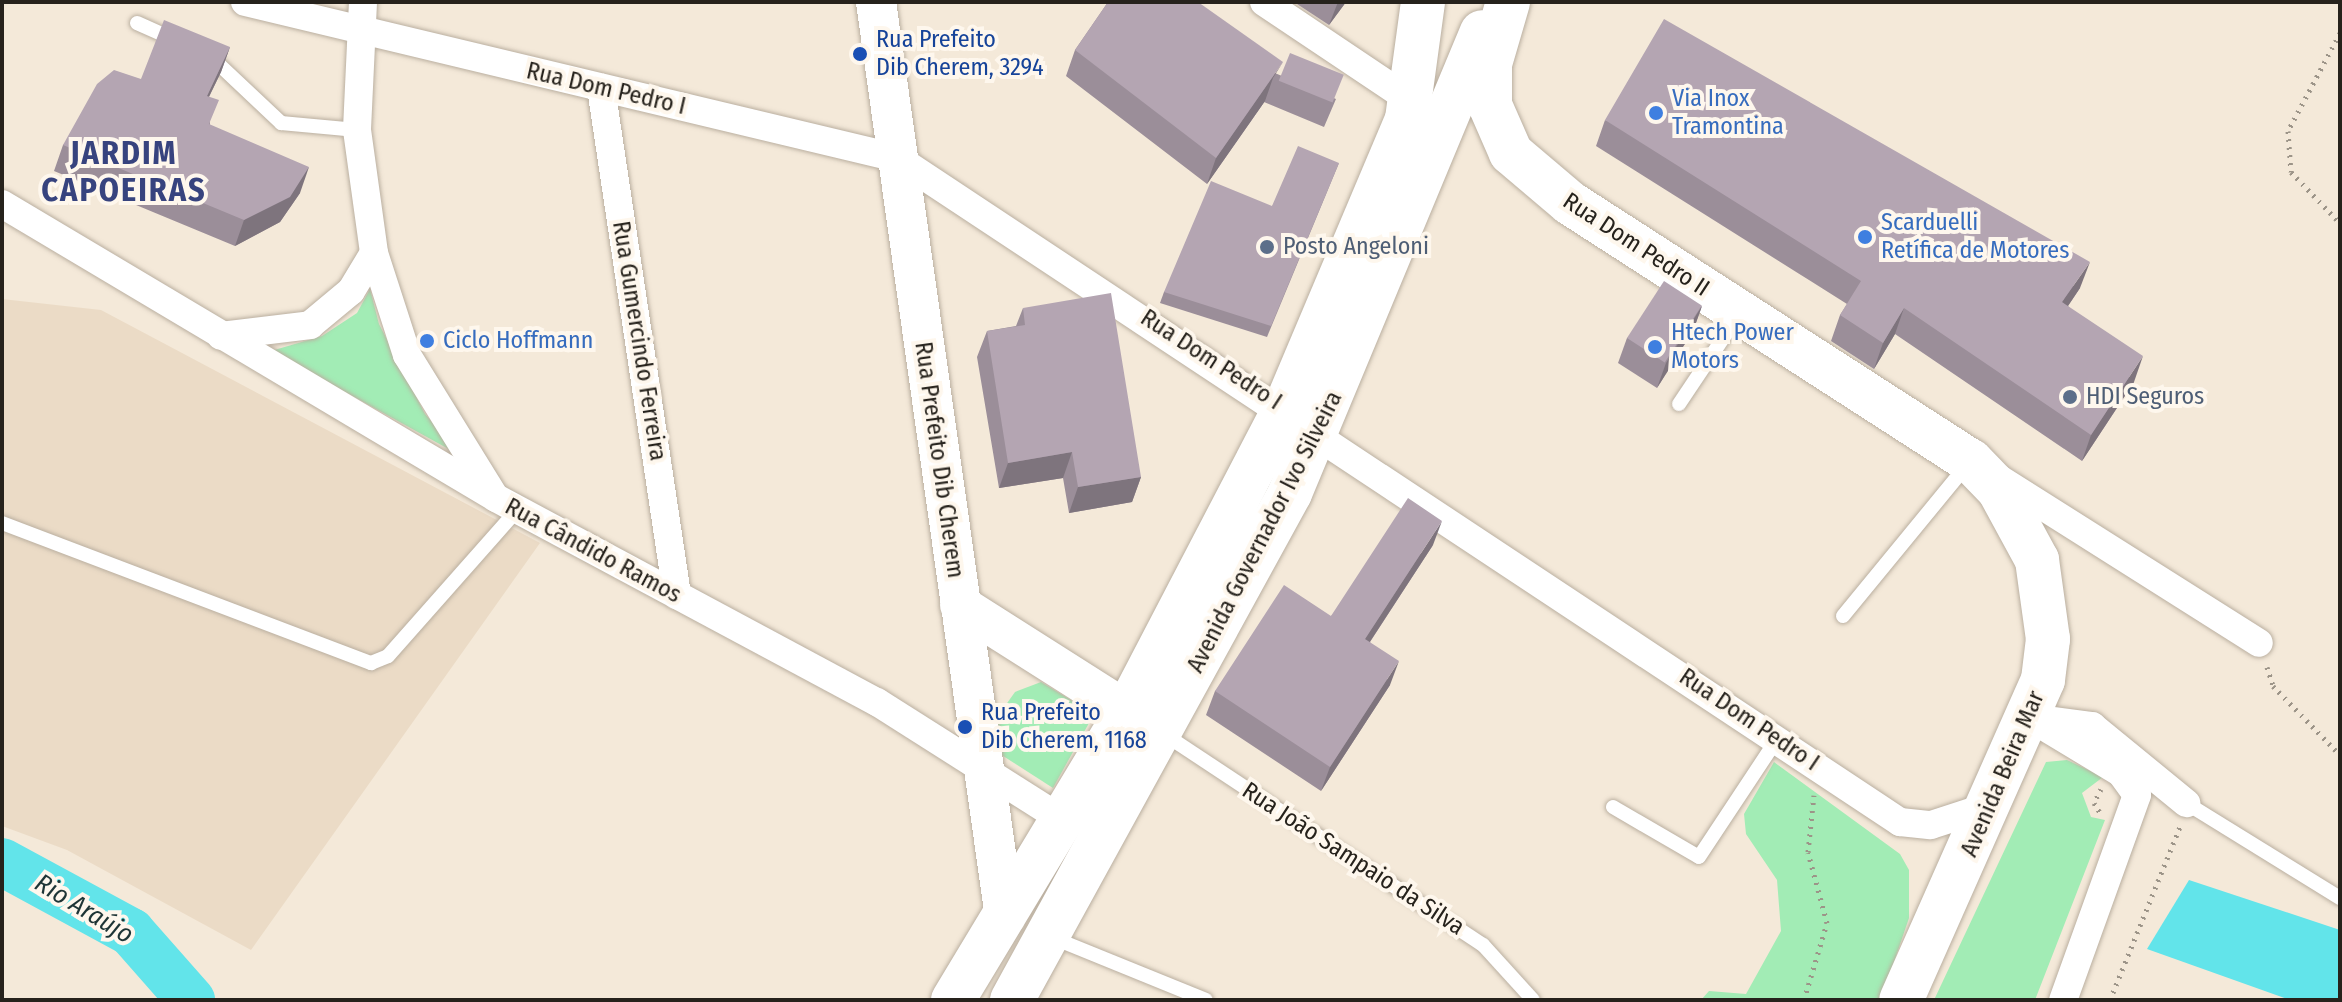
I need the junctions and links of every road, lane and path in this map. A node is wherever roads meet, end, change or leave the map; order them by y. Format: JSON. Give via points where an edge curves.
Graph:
{"nodes":[{"id":1,"x":245,"y":2,"type":"edge"},
{"id":2,"x":363,"y":2,"type":"edge"},
{"id":3,"x":876,"y":2,"type":"edge"},
{"id":4,"x":1264,"y":2,"type":"edge"},
{"id":5,"x":1423,"y":2,"type":"edge"},
{"id":6,"x":1500,"y":2,"type":"edge"},
{"id":7,"x":1508,"y":2,"type":"edge"},
{"id":8,"x":137,"y":23,"type":"dead end"},
{"id":9,"x":361,"y":31,"type":"junction"},
{"id":10,"x":2340,"y":33,"type":"edge"},
{"id":11,"x":601,"y":88,"type":"junction"},
{"id":12,"x":1412,"y":101,"type":"junction"},
{"id":13,"x":357,"y":130,"type":"junction"},
{"id":14,"x":897,"y":158,"type":"junction"},
{"id":15,"x":2,"y":204,"type":"edge"},
{"id":16,"x":2340,"y":223,"type":"edge"},
{"id":17,"x":374,"y":253,"type":"junction"},
{"id":18,"x":1740,"y":313,"type":"junction"},
{"id":19,"x":220,"y":336,"type":"junction"},
{"id":20,"x":1679,"y":404,"type":"dead end"},
{"id":21,"x":1302,"y":421,"type":"junction"},
{"id":22,"x":1971,"y":461,"type":"junction"},
{"id":23,"x":506,"y":504,"type":"junction"},
{"id":24,"x":2041,"y":521,"type":"junction"},
{"id":25,"x":2,"y":523,"type":"edge"},
{"id":26,"x":677,"y":595,"type":"junction"},
{"id":27,"x":960,"y":605,"type":"junction"},
{"id":28,"x":1843,"y":616,"type":"dead end"},
{"id":29,"x":2259,"y":643,"type":"joint"},
{"id":30,"x":1034,"y":653,"type":"junction"},
{"id":31,"x":975,"y":705,"type":"junction"},
{"id":32,"x":2030,"y":718,"type":"junction"},
{"id":33,"x":1144,"y":721,"type":"junction"},
{"id":34,"x":1777,"y":739,"type":"junction"},
{"id":35,"x":2340,"y":755,"type":"edge"},
{"id":36,"x":984,"y":768,"type":"junction"},
{"id":37,"x":1821,"y":768,"type":"junction"},
{"id":38,"x":2186,"y":803,"type":"junction"},
{"id":39,"x":1991,"y":806,"type":"junction"},
{"id":40,"x":1613,"y":807,"type":"dead end"},
{"id":41,"x":1063,"y":820,"type":"junction"},
{"id":42,"x":2340,"y":898,"type":"edge"},
{"id":43,"x":1005,"y":917,"type":"junction"},
{"id":44,"x":1051,"y":937,"type":"junction"},
{"id":45,"x":953,"y":1000,"type":"edge"},
{"id":46,"x":1012,"y":1000,"type":"edge"},
{"id":47,"x":1206,"y":1000,"type":"edge"},
{"id":48,"x":1533,"y":1000,"type":"edge"},
{"id":49,"x":1804,"y":1000,"type":"edge"},
{"id":50,"x":1901,"y":1000,"type":"edge"},
{"id":51,"x":2063,"y":1000,"type":"edge"},
{"id":52,"x":2110,"y":1000,"type":"edge"}],
"edges":[{"from":1,"to":9,"type":"street","name":"Rua Dom Pedro I"},
{"from":2,"to":9,"type":"street","name":"Rua Cândido Ramos"},
{"from":3,"to":14,"type":"main road","name":"Rua Prefeito Dib Cherem"},
{"from":4,"to":12,"type":"street"},
{"from":5,"to":12,"type":"main road","name":"Avenida Governador Ivo Silveira"},
{"from":6,"to":21,"type":"main road","name":"Avenida Governador Ivo Silveira"},
{"from":7,"to":18,"type":"main road","name":"Rua Dom Pedro II","via":[[1490,64],[1490,105],[1511,153],[1570,203]]},
{"from":8,"to":13,"type":"lane","via":[[226,63],[281,123]]},
{"from":9,"to":11,"type":"street","name":"Rua Dom Pedro I"},
{"from":9,"to":13,"type":"street","name":"Rua Cândido Ramos"},
{"from":10,"to":16,"type":"path","via":[[2307,82],[2288,131],[2291,172]]},
{"from":11,"to":14,"type":"street","name":"Rua Dom Pedro I"},
{"from":11,"to":26,"type":"street","name":"Rua Gumercindo Ferreira"},
{"from":12,"to":21,"type":"main road","name":"Avenida Governador Ivo Silveira"},
{"from":13,"to":17,"type":"street","name":"Rua Cândido Ramos"},
{"from":14,"to":21,"type":"street","name":"Rua Dom Pedro I"},
{"from":14,"to":27,"type":"main road","name":"Rua Prefeito Dib Cherem"},
{"from":15,"to":19,"type":"street"},
{"from":17,"to":19,"type":"street","via":[[351,291],[310,325]]},
{"from":17,"to":23,"type":"street","name":"Rua Cândido Ramos","via":[[407,355]]},
{"from":18,"to":20,"type":"lane"},
{"from":18,"to":22,"type":"main road","name":"Rua Dom Pedro II"},
{"from":19,"to":23,"type":"street"},
{"from":21,"to":33,"type":"main road","name":"Avenida Governador Ivo Silveira"},
{"from":21,"to":34,"type":"street","name":"Rua Dom Pedro I"},
{"from":22,"to":24,"type":"main road","name":"Avenida Beira Mar"},
{"from":22,"to":28,"type":"lane"},
{"from":23,"to":25,"type":"lane","via":[[388,656],[371,663]]},
{"from":23,"to":26,"type":"street","name":"Rua Cândido Ramos"},
{"from":24,"to":29,"type":"street"},
{"from":24,"to":32,"type":"main road","name":"Avenida Beira Mar","via":[[2037,560],[2048,626]]},
{"from":26,"to":36,"type":"street","name":"Rua Cândido Ramos"},
{"from":27,"to":30,"type":"main road","name":"Rua João Sampaio da Silva"},
{"from":27,"to":31,"type":"main road","name":"Rua Prefeito Dib Cherem"},
{"from":29,"to":35,"type":"path","via":[[2273,686]]},
{"from":30,"to":31,"type":"main road","via":[[1008,660]]},
{"from":30,"to":33,"type":"main road","name":"Rua João Sampaio da Silva"},
{"from":31,"to":36,"type":"main road","name":"Rua Prefeito Dib Cherem"},
{"from":32,"to":38,"type":"street","via":[[2092,726]]},
{"from":32,"to":39,"type":"main road","name":"Avenida Beira Mar"},
{"from":32,"to":51,"type":"street","via":[[2121,773],[2137,795]]},
{"from":33,"to":41,"type":"main road","name":"Avenida Governador Ivo Silveira"},
{"from":33,"to":44,"type":"main road","name":"Avenida Governador Ivo Silveira"},
{"from":33,"to":48,"type":"lane","name":"Rua João Sampaio da Silva","via":[[1483,945]]},
{"from":34,"to":37,"type":"street","name":"Rua Dom Pedro I"},
{"from":34,"to":40,"type":"lane","via":[[1699,857]]},
{"from":36,"to":41,"type":"street","name":"Rua Cândido Ramos"},
{"from":36,"to":43,"type":"main road","name":"Rua Prefeito Dib Cherem"},
{"from":37,"to":39,"type":"street","name":"Rua Dom Pedro I","via":[[1900,822],[1931,825]]},
{"from":37,"to":49,"type":"path","via":[[1808,852],[1827,923]]},
{"from":38,"to":42,"type":"lane"},
{"from":38,"to":52,"type":"path"},
{"from":39,"to":50,"type":"main road","name":"Avenida Beira Mar"},
{"from":41,"to":43,"type":"main road","name":"Avenida Governador Ivo Silveira"},
{"from":43,"to":45,"type":"main road","name":"Avenida Governador Ivo Silveira"},
{"from":44,"to":46,"type":"main road","name":"Avenida Governador Ivo Silveira"},
{"from":44,"to":47,"type":"lane"}]}
